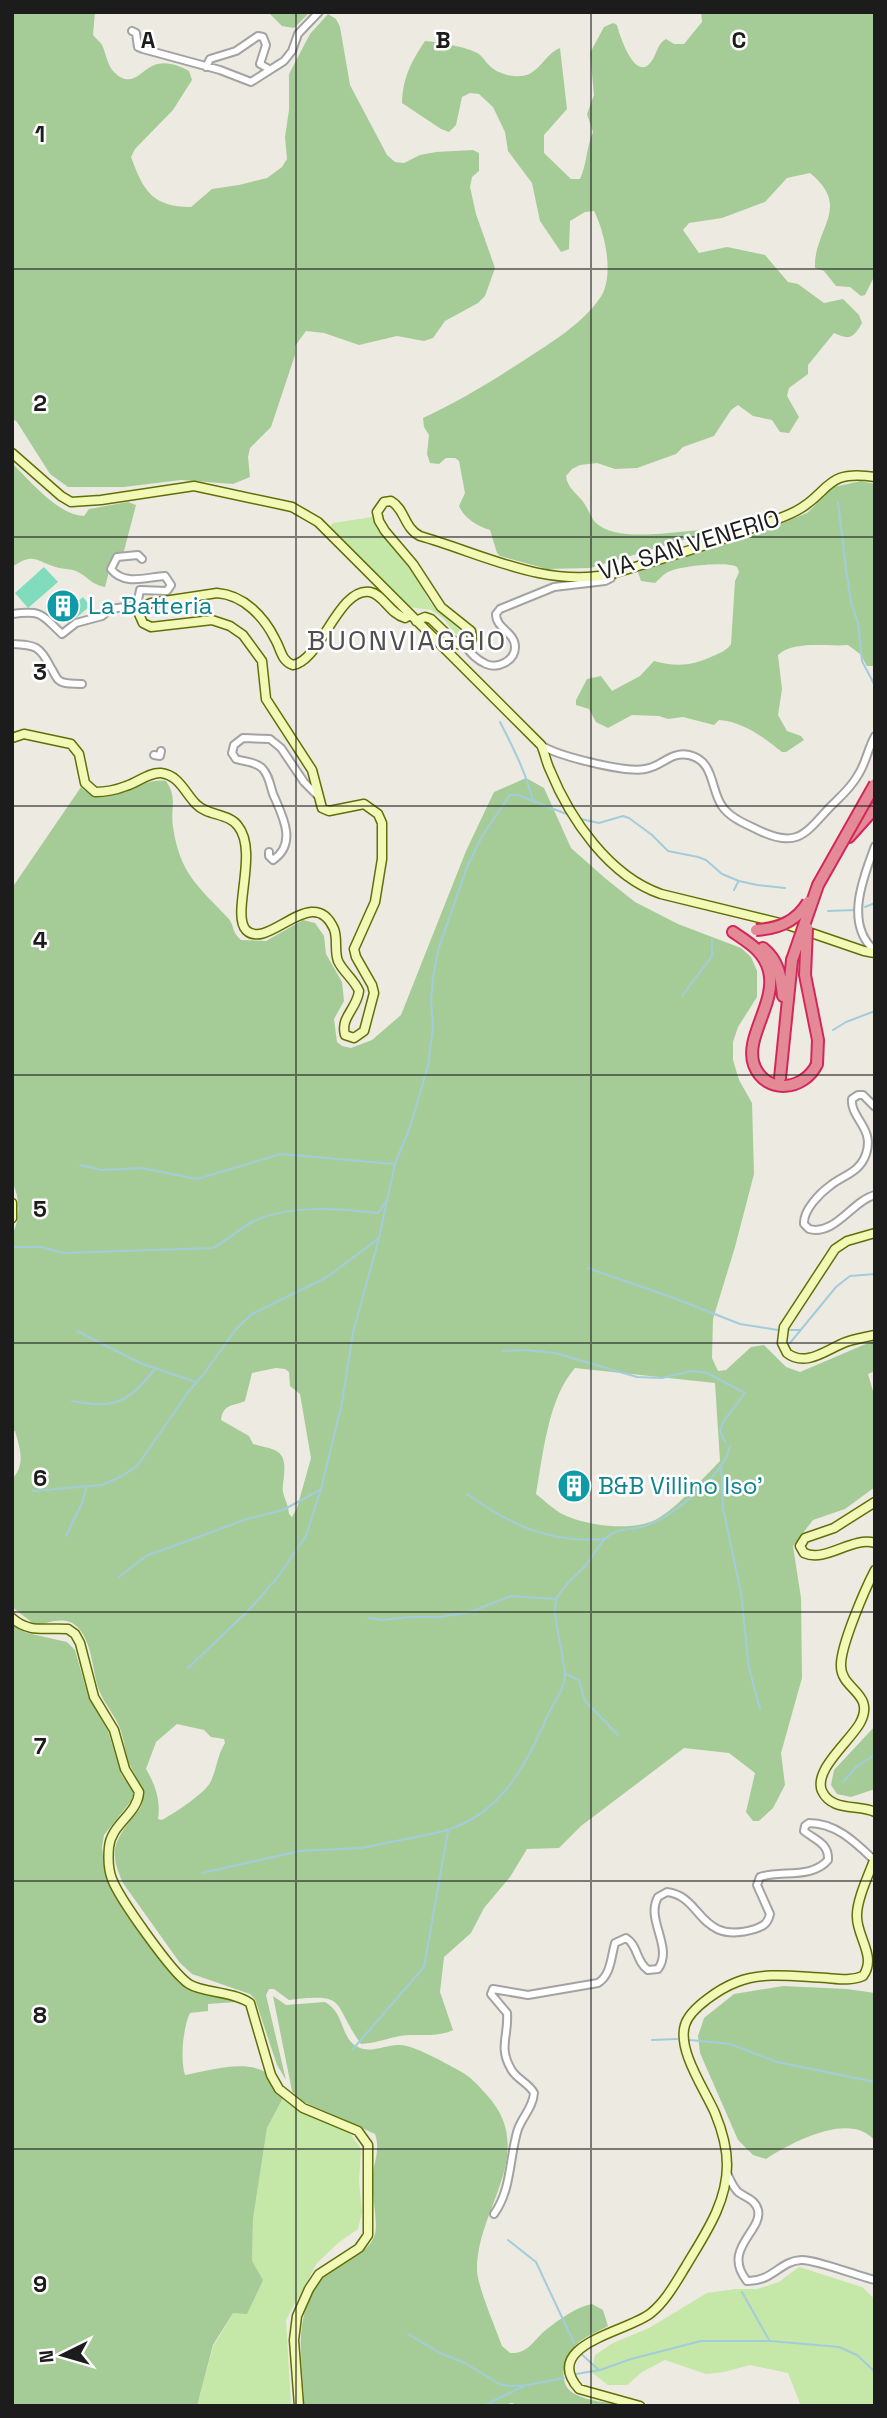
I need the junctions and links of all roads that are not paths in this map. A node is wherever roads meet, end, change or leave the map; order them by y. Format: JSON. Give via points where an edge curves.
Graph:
{"nodes":[{"id":1,"x":319,"y":12,"type":"edge"},
{"id":2,"x":132,"y":31,"type":"dead end"},
{"id":3,"x":205,"y":67,"type":"junction"},
{"id":4,"x":269,"y":69,"type":"junction"},
{"id":5,"x":12,"y":453,"type":"edge"},
{"id":6,"x":875,"y":477,"type":"edge"},
{"id":7,"x":142,"y":559,"type":"dead end"},
{"id":8,"x":612,"y":574,"type":"junction"},
{"id":9,"x":141,"y":605,"type":"junction"},
{"id":10,"x":12,"y":614,"type":"edge"},
{"id":11,"x":413,"y":618,"type":"junction"},
{"id":12,"x":12,"y":645,"type":"edge"},
{"id":13,"x":465,"y":645,"type":"junction"},
{"id":14,"x":82,"y":684,"type":"dead end"},
{"id":15,"x":875,"y":736,"type":"edge"},
{"id":16,"x":12,"y":738,"type":"edge"},
{"id":17,"x":541,"y":744,"type":"junction"},
{"id":18,"x":875,"y":784,"type":"edge"},
{"id":19,"x":317,"y":796,"type":"junction"},
{"id":20,"x":875,"y":808,"type":"edge"},
{"id":21,"x":875,"y":846,"type":"edge"},
{"id":22,"x":269,"y":852,"type":"dead end"},
{"id":23,"x":834,"y":856,"type":"junction"},
{"id":24,"x":818,"y":885,"type":"junction"},
{"id":25,"x":733,"y":932,"type":"junction"},
{"id":26,"x":875,"y":952,"type":"edge"},
{"id":27,"x":785,"y":1020,"type":"junction"},
{"id":28,"x":780,"y":1078,"type":"dead end"},
{"id":29,"x":875,"y":1107,"type":"edge"},
{"id":30,"x":875,"y":1195,"type":"edge"},
{"id":31,"x":12,"y":1203,"type":"edge"},
{"id":32,"x":12,"y":1218,"type":"edge"},
{"id":33,"x":875,"y":1233,"type":"edge"},
{"id":34,"x":875,"y":1335,"type":"edge"},
{"id":35,"x":875,"y":1502,"type":"edge"},
{"id":36,"x":875,"y":1543,"type":"edge"},
{"id":37,"x":875,"y":1570,"type":"edge"},
{"id":38,"x":12,"y":1618,"type":"edge"},
{"id":39,"x":875,"y":1812,"type":"edge"},
{"id":40,"x":874,"y":1859,"type":"edge"},
{"id":41,"x":727,"y":2173,"type":"junction"},
{"id":42,"x":494,"y":2214,"type":"dead end"},
{"id":43,"x":875,"y":2280,"type":"edge"},
{"id":44,"x":299,"y":2406,"type":"edge"},
{"id":45,"x":640,"y":2406,"type":"edge"}],
"edges":[{"from":1,"to":4,"type":"street","via":[[298,34],[284,61]]},
{"from":2,"to":3,"type":"street","via":[[138,47]]},
{"from":3,"to":4,"type":"street","via":[[248,82]]},
{"from":3,"to":4,"type":"street","via":[[210,59],[236,51],[258,36],[265,41],[260,64]]},
{"from":5,"to":11,"type":"street","via":[[71,502],[194,486],[292,507],[318,522]]},
{"from":6,"to":8,"type":"street","name":"VIA SAN VENERIO","via":[[838,478],[789,514]]},
{"from":7,"to":9,"type":"street","via":[[138,555],[117,557],[111,569],[126,580],[165,576],[170,585],[167,591],[140,590],[137,598]]},
{"from":8,"to":13,"type":"street","via":[[605,581],[554,587],[500,609],[497,622],[515,647],[505,663],[485,664]]},
{"from":8,"to":13,"type":"street","name":"VIA SAN VENERIO","via":[[556,576],[521,571],[412,532],[398,505],[384,502],[377,512],[379,521],[441,607],[471,631],[472,639]]},
{"from":9,"to":10,"type":"street","via":[[110,609],[76,623],[64,634],[40,613]]},
{"from":9,"to":11,"type":"street","via":[[217,593],[233,597],[259,614],[284,660],[293,665],[307,660],[332,619],[362,593],[376,594],[397,616]]},
{"from":9,"to":19,"type":"street","via":[[139,617],[151,627],[212,620],[243,635],[262,661],[266,699],[312,770]]},
{"from":11,"to":13,"type":"street","via":[[431,619],[457,645]]},
{"from":11,"to":17,"type":"street"},
{"from":12,"to":14,"type":"street","via":[[38,648],[58,680]]},
{"from":15,"to":17,"type":"street","via":[[850,788],[813,828],[786,839],[760,831],[727,812],[710,771],[697,757],[674,755],[647,769],[632,770],[559,754]]},
{"from":16,"to":19,"type":"street","via":[[24,734],[71,744],[79,754],[85,783],[95,792],[116,790],[156,774],[171,776],[199,808],[237,824],[247,852],[243,925],[258,934],[299,915],[316,913],[327,918],[335,934],[337,960],[359,992],[343,1027],[345,1035],[354,1038],[364,1031],[374,993],[354,949],[378,891],[383,828],[368,805],[327,811]]},
{"from":17,"to":26,"type":"street","bridge":true,"via":[[575,820],[619,869],[649,890]]},
{"from":18,"to":23,"type":"highway","bridge":true},
{"from":19,"to":22,"type":"street","via":[[270,739],[243,738],[234,745],[236,759],[252,762],[264,771],[286,822],[280,855],[273,860]]},
{"from":20,"to":23,"type":"highway","bridge":true},
{"from":21,"to":26,"type":"street","via":[[861,884],[859,912],[864,940]]},
{"from":23,"to":24,"type":"highway","bridge":true},
{"from":24,"to":25,"type":"highway","bridge":true,"via":[[796,917],[780,927]]},
{"from":24,"to":25,"type":"highway","bridge":true,"via":[[804,959],[818,1040],[817,1064],[799,1083],[769,1082],[757,1072],[752,1051],[770,993],[770,973],[759,951]]},
{"from":24,"to":27,"type":"highway","bridge":true,"via":[[792,960]]},
{"from":25,"to":27,"type":"highway","via":[[757,943],[776,963],[782,978]]},
{"from":27,"to":28,"type":"highway"},
{"from":29,"to":30,"type":"street","via":[[863,1096],[852,1099],[867,1129],[867,1152],[856,1171],[822,1193],[805,1213],[804,1224],[820,1230]]},
{"from":31,"to":32,"type":"street"},
{"from":33,"to":34,"type":"street","via":[[835,1249],[787,1320],[781,1337],[787,1353],[799,1360]]},
{"from":35,"to":36,"type":"street","via":[[834,1528],[804,1538],[800,1546],[804,1553],[814,1555]]},
{"from":37,"to":39,"type":"street","via":[[851,1626],[841,1665],[844,1677],[863,1699],[864,1713],[820,1783],[833,1802]]},
{"from":38,"to":44,"type":"street","via":[[32,1629],[68,1629],[78,1638],[94,1698],[114,1730],[125,1769],[139,1791],[136,1806],[110,1840],[108,1868],[117,1889],[184,1980],[250,2003],[279,2089],[303,2108],[358,2131],[368,2145],[368,2235],[359,2248],[319,2274],[297,2316],[294,2340]]},
{"from":40,"to":41,"type":"street","via":[[856,1916],[868,1955],[863,1976],[773,1975],[739,1981],[714,1994],[684,2026],[684,2044],[722,2129]]},
{"from":40,"to":42,"type":"street","via":[[845,1834],[809,1823],[804,1831],[824,1844],[828,1860],[811,1870],[760,1877],[757,1885],[770,1914],[761,1927],[735,1933],[717,1930],[680,1896],[667,1892],[658,1897],[653,1909],[663,1958],[658,1969],[643,1967],[626,1937],[615,1943],[609,1970],[598,1983],[528,1994],[493,1989],[493,1998],[507,2014],[503,2043],[507,2062],[534,2094]]},
{"from":41,"to":43,"type":"street","via":[[738,2192],[758,2209],[739,2254],[747,2281],[767,2278],[799,2259]]},
{"from":41,"to":45,"type":"street","via":[[717,2212],[659,2304],[640,2319],[583,2345],[571,2360],[570,2375],[579,2389]]}]}
